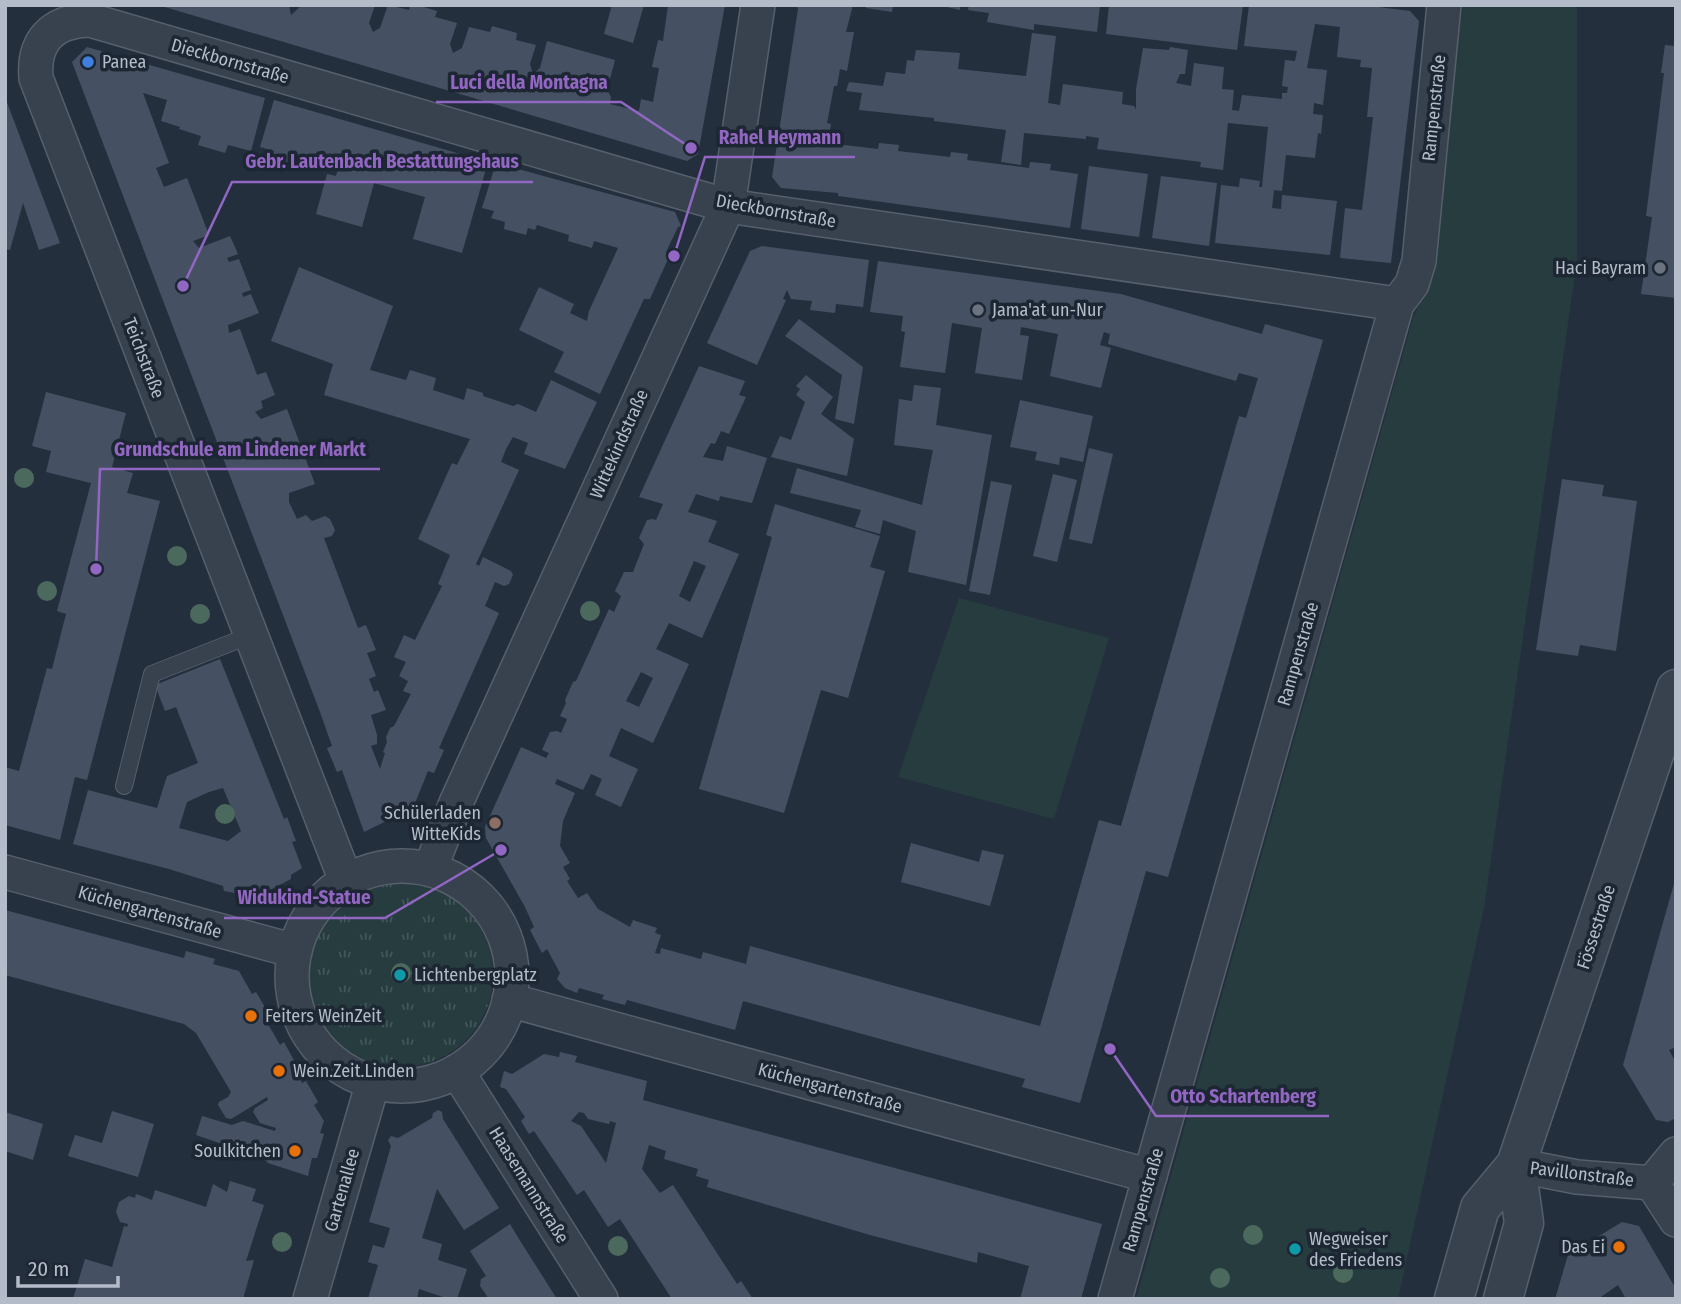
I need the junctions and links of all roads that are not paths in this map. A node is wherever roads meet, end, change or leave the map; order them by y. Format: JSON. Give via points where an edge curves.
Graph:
{"nodes":[{"id":1,"x":758,"y":5,"type":"edge"},
{"id":2,"x":1444,"y":5,"type":"edge"},
{"id":3,"x":90,"y":20,"type":"joint"},
{"id":4,"x":728,"y":206,"type":"junction"},
{"id":5,"x":1397,"y":304,"type":"junction"},
{"id":6,"x":251,"y":635,"type":"junction"},
{"id":7,"x":1674,"y":703,"type":"edge"},
{"id":8,"x":124,"y":786,"type":"dead end"},
{"id":9,"x":430,"y":869,"type":"junction"},
{"id":10,"x":5,"y":872,"type":"edge"},
{"id":11,"x":346,"y":881,"type":"junction"},
{"id":12,"x":295,"y":951,"type":"junction"},
{"id":13,"x":509,"y":1000,"type":"junction"},
{"id":14,"x":457,"y":1071,"type":"junction"},
{"id":15,"x":373,"y":1082,"type":"junction"},
{"id":16,"x":1676,"y":1154,"type":"edge"},
{"id":17,"x":1516,"y":1165,"type":"junction"},
{"id":18,"x":1150,"y":1176,"type":"junction"},
{"id":19,"x":1653,"y":1183,"type":"junction"},
{"id":20,"x":1676,"y":1220,"type":"edge"},
{"id":21,"x":310,"y":1299,"type":"edge"},
{"id":22,"x":601,"y":1299,"type":"edge"},
{"id":23,"x":1115,"y":1299,"type":"edge"},
{"id":24,"x":1454,"y":1299,"type":"edge"},
{"id":25,"x":1503,"y":1299,"type":"edge"}],
"edges":[{"from":1,"to":4,"type":"street","name":"Wittekindstraße"},
{"from":2,"to":5,"type":"street","name":"Rampenstraße","via":[[1419,261],[1412,284]]},
{"from":3,"to":4,"type":"street","name":"Dieckbornstraße"},
{"from":3,"to":6,"type":"street","name":"Teichstraße","via":[[74,20],[47,36],[35,62],[36,78]]},
{"from":4,"to":5,"type":"street","name":"Dieckbornstraße"},
{"from":4,"to":9,"type":"street","name":"Wittekindstraße"},
{"from":5,"to":18,"type":"street","name":"Rampenstraße"},
{"from":6,"to":8,"type":"lane","via":[[152,674]]},
{"from":6,"to":11,"type":"street","name":"Teichstraße"},
{"from":7,"to":17,"type":"street","name":"Fössestraße"},
{"from":9,"to":11,"type":"street","via":[[401,865],[373,869]]},
{"from":9,"to":13,"type":"street","via":[[461,883],[486,904],[504,933],[512,966]]},
{"from":10,"to":12,"type":"street","name":"Küchengartenstraße"},
{"from":11,"to":12,"type":"street","via":[[323,899],[305,923]]},
{"from":12,"to":15,"type":"street","via":[[296,1007],[307,1032],[325,1055],[347,1072]]},
{"from":13,"to":14,"type":"street","via":[[499,1028],[481,1052]]},
{"from":13,"to":18,"type":"street","name":"Küchengartenstraße"},
{"from":14,"to":15,"type":"street","via":[[430,1082],[401,1086]]},
{"from":14,"to":22,"type":"street","name":"Haasemannstraße"},
{"from":15,"to":21,"type":"street","name":"Gartenallee"},
{"from":16,"to":19,"type":"street","name":"Pavillonstraße"},
{"from":17,"to":19,"type":"street","name":"Pavillonstraße","via":[[1577,1177]]},
{"from":17,"to":24,"type":"street","name":"Fössestraße","via":[[1480,1208]]},
{"from":17,"to":25,"type":"street","name":"Fössestraße","via":[[1524,1223]]},
{"from":18,"to":23,"type":"street","name":"Rampenstraße"},
{"from":19,"to":20,"type":"street"}]}
